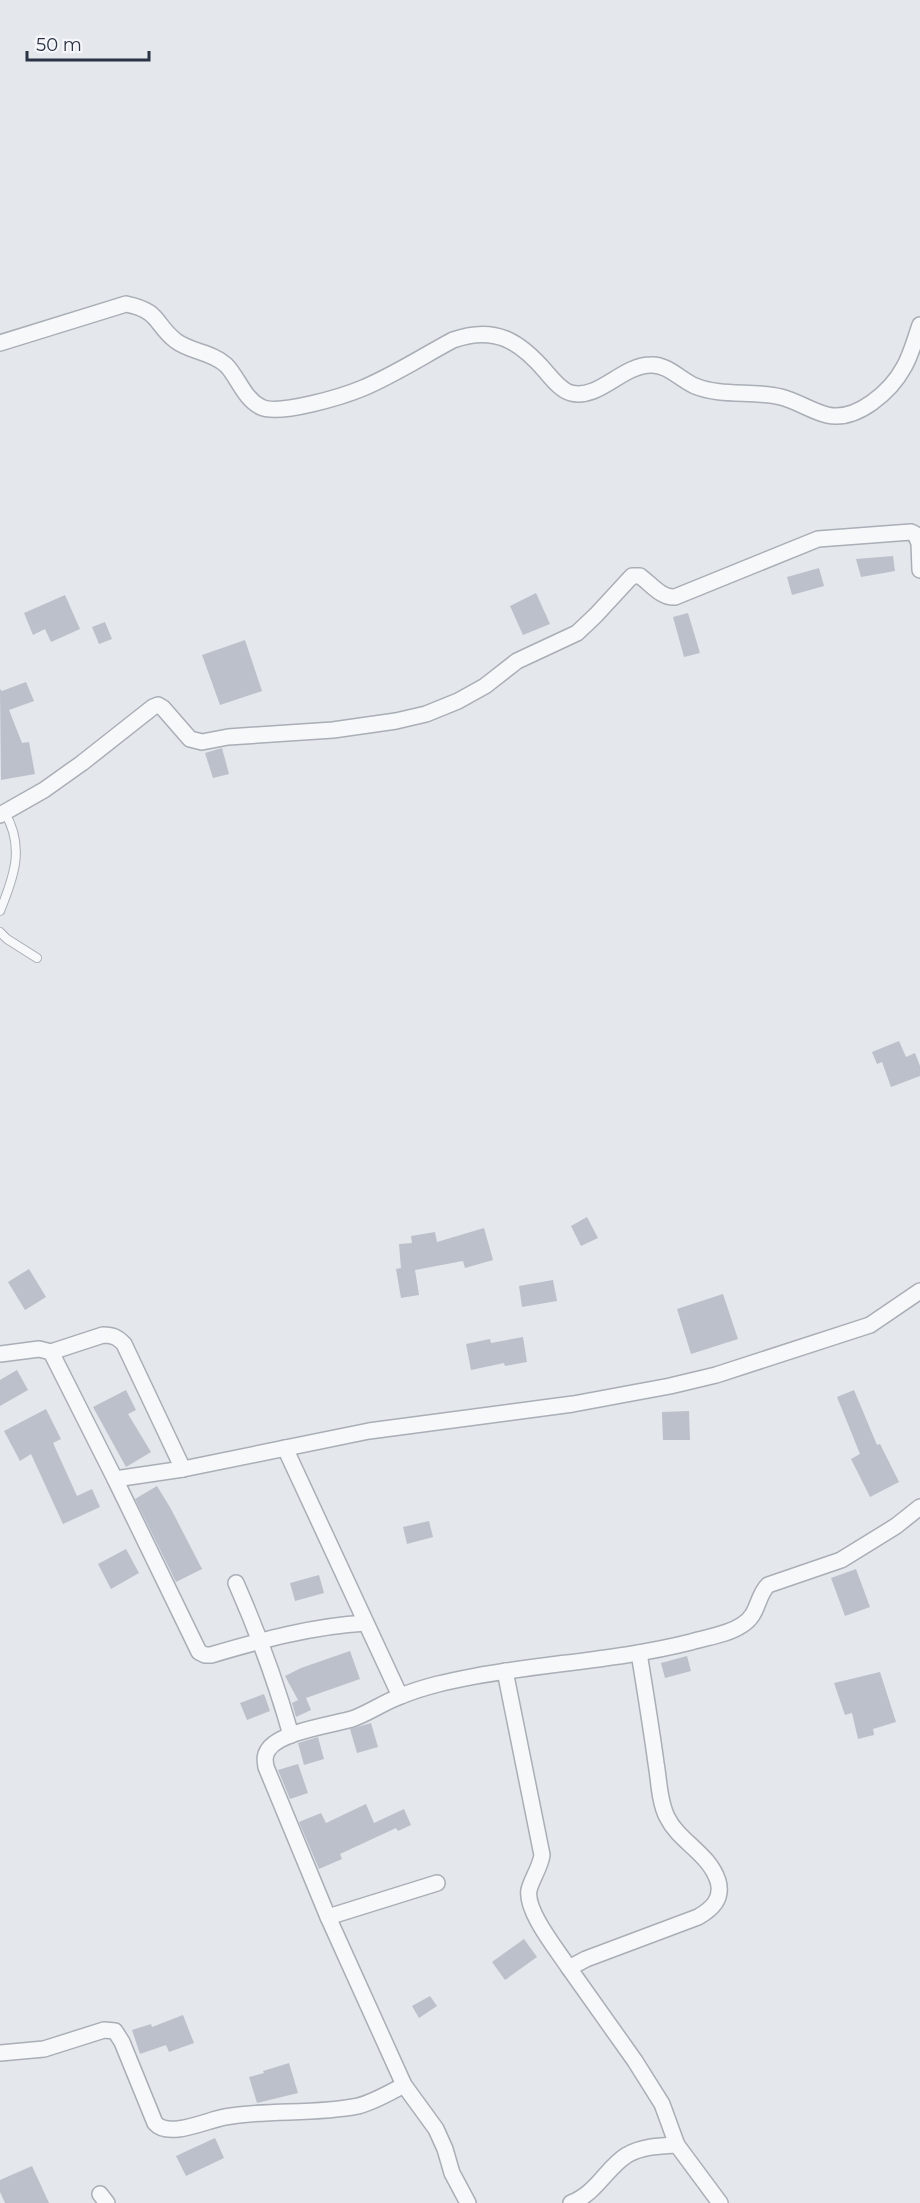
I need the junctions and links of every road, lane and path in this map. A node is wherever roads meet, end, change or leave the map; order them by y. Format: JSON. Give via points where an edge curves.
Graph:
{"nodes":[{"id":1,"x":920,"y":325,"type":"edge"},
{"id":2,"x":0,"y":343,"type":"edge"},
{"id":3,"x":920,"y":570,"type":"edge"},
{"id":4,"x":3,"y":814,"type":"edge"},
{"id":5,"x":0,"y":911,"type":"edge"},
{"id":6,"x":0,"y":932,"type":"edge"},
{"id":7,"x":37,"y":958,"type":"dead end"},
{"id":8,"x":920,"y":1290,"type":"edge"},
{"id":9,"x":51,"y":1352,"type":"junction"},
{"id":10,"x":0,"y":1354,"type":"edge"},
{"id":11,"x":285,"y":1448,"type":"junction"},
{"id":12,"x":183,"y":1468,"type":"junction"},
{"id":13,"x":115,"y":1479,"type":"junction"},
{"id":14,"x":920,"y":1508,"type":"edge"},
{"id":15,"x":236,"y":1582,"type":"dead end"},
{"id":16,"x":366,"y":1623,"type":"junction"},
{"id":17,"x":261,"y":1641,"type":"junction"},
{"id":18,"x":639,"y":1653,"type":"junction"},
{"id":19,"x":505,"y":1671,"type":"junction"},
{"id":20,"x":400,"y":1696,"type":"junction"},
{"id":21,"x":291,"y":1735,"type":"junction"},
{"id":22,"x":437,"y":1883,"type":"dead end"},
{"id":23,"x":328,"y":1917,"type":"junction"},
{"id":24,"x":569,"y":1968,"type":"junction"},
{"id":25,"x":0,"y":2053,"type":"edge"},
{"id":26,"x":404,"y":2085,"type":"junction"},
{"id":27,"x":677,"y":2145,"type":"junction"},
{"id":28,"x":468,"y":2203,"type":"edge"},
{"id":29,"x":571,"y":2203,"type":"edge"},
{"id":30,"x":720,"y":2203,"type":"edge"}],
"edges":[{"from":1,"to":2,"type":"street","via":[[905,366],[893,384],[854,412],[829,416],[781,397],[711,391],[653,364],[630,368],[599,388],[570,393],[530,352],[494,336],[459,338],[363,388],[276,411],[261,408],[225,364],[176,341],[143,308],[126,304]]},
{"from":3,"to":4,"type":"street","via":[[919,543],[911,532],[818,539],[675,597],[663,595],[640,576],[632,576],[577,633],[518,660],[485,686],[426,714],[333,730],[202,742],[190,739],[163,708],[153,706],[82,763]]},
{"from":4,"to":5,"type":"lane","via":[[13,826],[18,849]]},
{"from":6,"to":7,"type":"lane"},
{"from":8,"to":11,"type":"street","via":[[870,1325],[716,1375],[573,1404],[369,1431]]},
{"from":9,"to":10,"type":"street","via":[[39,1349]]},
{"from":9,"to":12,"type":"street","via":[[103,1335],[118,1338]]},
{"from":9,"to":13,"type":"street"},
{"from":11,"to":12,"type":"street"},
{"from":11,"to":16,"type":"street"},
{"from":12,"to":13,"type":"street"},
{"from":13,"to":17,"type":"street","via":[[199,1652],[211,1654]]},
{"from":14,"to":18,"type":"street","via":[[840,1560],[768,1585],[761,1592],[753,1617],[742,1626]]},
{"from":15,"to":17,"type":"street"},
{"from":16,"to":17,"type":"street","via":[[335,1625]]},
{"from":16,"to":20,"type":"street"},
{"from":17,"to":21,"type":"street"},
{"from":18,"to":19,"type":"street"},
{"from":18,"to":24,"type":"street","via":[[666,1814],[683,1840],[709,1865],[718,1882],[718,1898],[712,1909],[698,1917]]},
{"from":19,"to":20,"type":"street"},
{"from":19,"to":24,"type":"street","via":[[542,1855],[529,1891],[530,1901]]},
{"from":20,"to":21,"type":"street","via":[[358,1717]]},
{"from":21,"to":23,"type":"street","via":[[268,1749],[266,1767]]},
{"from":22,"to":23,"type":"street"},
{"from":23,"to":26,"type":"street"},
{"from":24,"to":27,"type":"street","via":[[657,2095]]},
{"from":25,"to":26,"type":"street","via":[[44,2049],[104,2030],[115,2031],[155,2123],[171,2131],[231,2116],[349,2107]]},
{"from":26,"to":28,"type":"street","via":[[436,2129]]},
{"from":27,"to":29,"type":"street","via":[[642,2148],[626,2156],[590,2192]]},
{"from":27,"to":30,"type":"street"}]}
